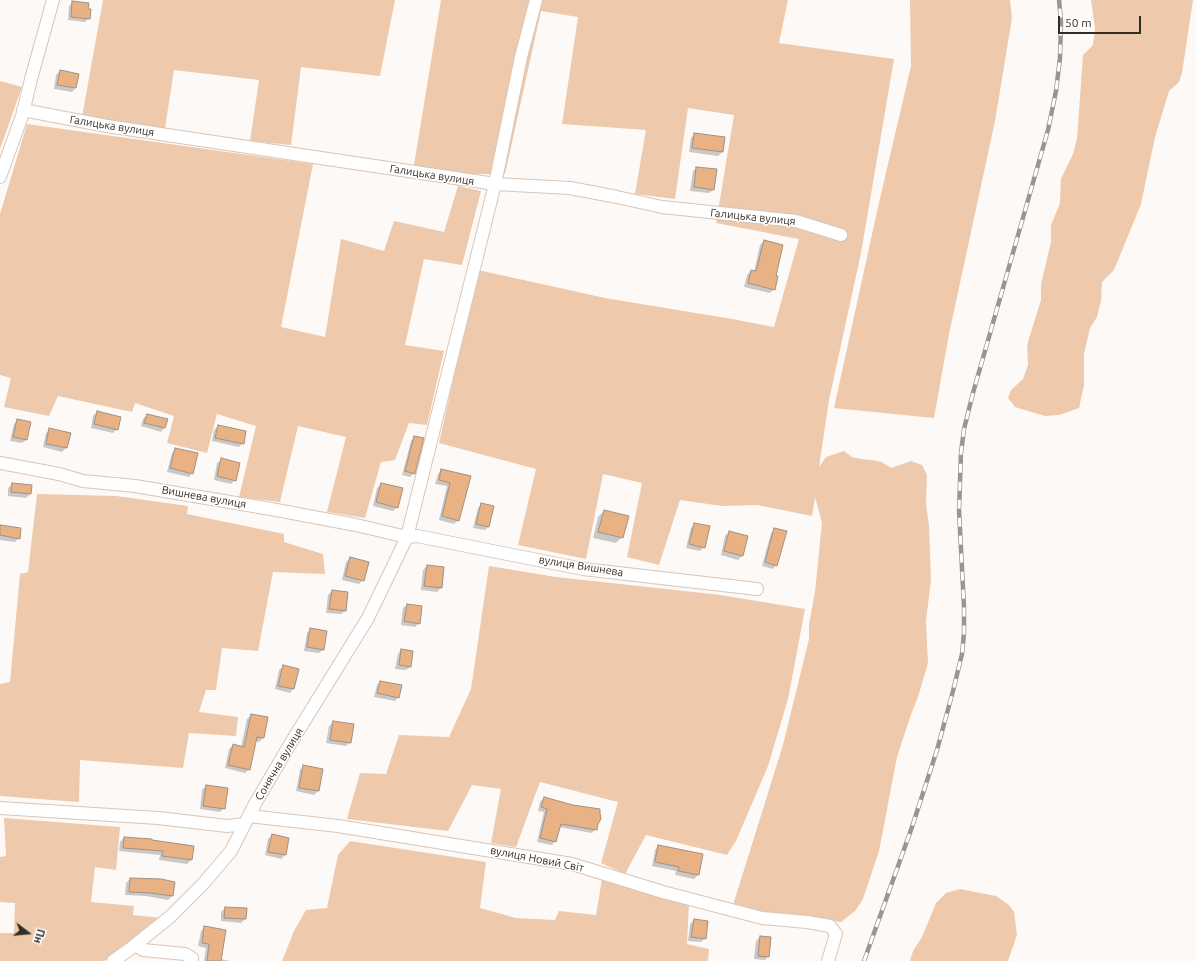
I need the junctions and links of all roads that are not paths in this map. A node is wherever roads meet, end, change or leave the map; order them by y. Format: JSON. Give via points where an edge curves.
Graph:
{"nodes":[{"id":1,"x":54,"y":0,"type":"edge"},
{"id":2,"x":536,"y":0,"type":"edge"},
{"id":3,"x":23,"y":110,"type":"junction"},
{"id":4,"x":0,"y":176,"type":"edge"},
{"id":5,"x":495,"y":184,"type":"junction"},
{"id":6,"x":841,"y":235,"type":"dead end"},
{"id":7,"x":0,"y":463,"type":"edge"},
{"id":8,"x":407,"y":537,"type":"junction"},
{"id":9,"x":757,"y":589,"type":"dead end"},
{"id":10,"x":0,"y":808,"type":"edge"},
{"id":11,"x":247,"y":820,"type":"junction"},
{"id":12,"x":135,"y":945,"type":"junction"},
{"id":13,"x":112,"y":961,"type":"edge"},
{"id":14,"x":192,"y":961,"type":"edge"},
{"id":15,"x":828,"y":961,"type":"edge"}],
"edges":[{"from":1,"to":3,"type":"street"},
{"from":2,"to":5,"type":"street","name":"Сонячна вулиця","via":[[521,57]]},
{"from":3,"to":4,"type":"street"},
{"from":3,"to":5,"type":"street","name":"Галицька вулиця"},
{"from":5,"to":6,"type":"street","name":"Галицька вулиця","via":[[570,188],[662,207],[796,221]]},
{"from":5,"to":8,"type":"street","name":"Сонячна вулиця"},
{"from":7,"to":8,"type":"street","name":"Вишнева вулиця","via":[[60,474],[83,482],[135,486],[271,509]]},
{"from":8,"to":9,"type":"street","name":"вулиця Вишнева","via":[[417,536],[583,568]]},
{"from":8,"to":11,"type":"street","name":"Сонячна вулиця","via":[[368,618]]},
{"from":10,"to":11,"type":"street","via":[[158,818],[227,826]]},
{"from":11,"to":12,"type":"street","name":"Сонячна вулиця","via":[[231,851],[203,884],[171,916]]},
{"from":11,"to":15,"type":"street","name":"вулиця Новий Світ","via":[[338,826],[572,864],[662,892],[762,918],[830,926],[836,934]]},
{"from":12,"to":13,"type":"street","name":"Сонячна вулиця"},
{"from":12,"to":14,"type":"street","via":[[143,950],[185,954],[192,958]]}]}
